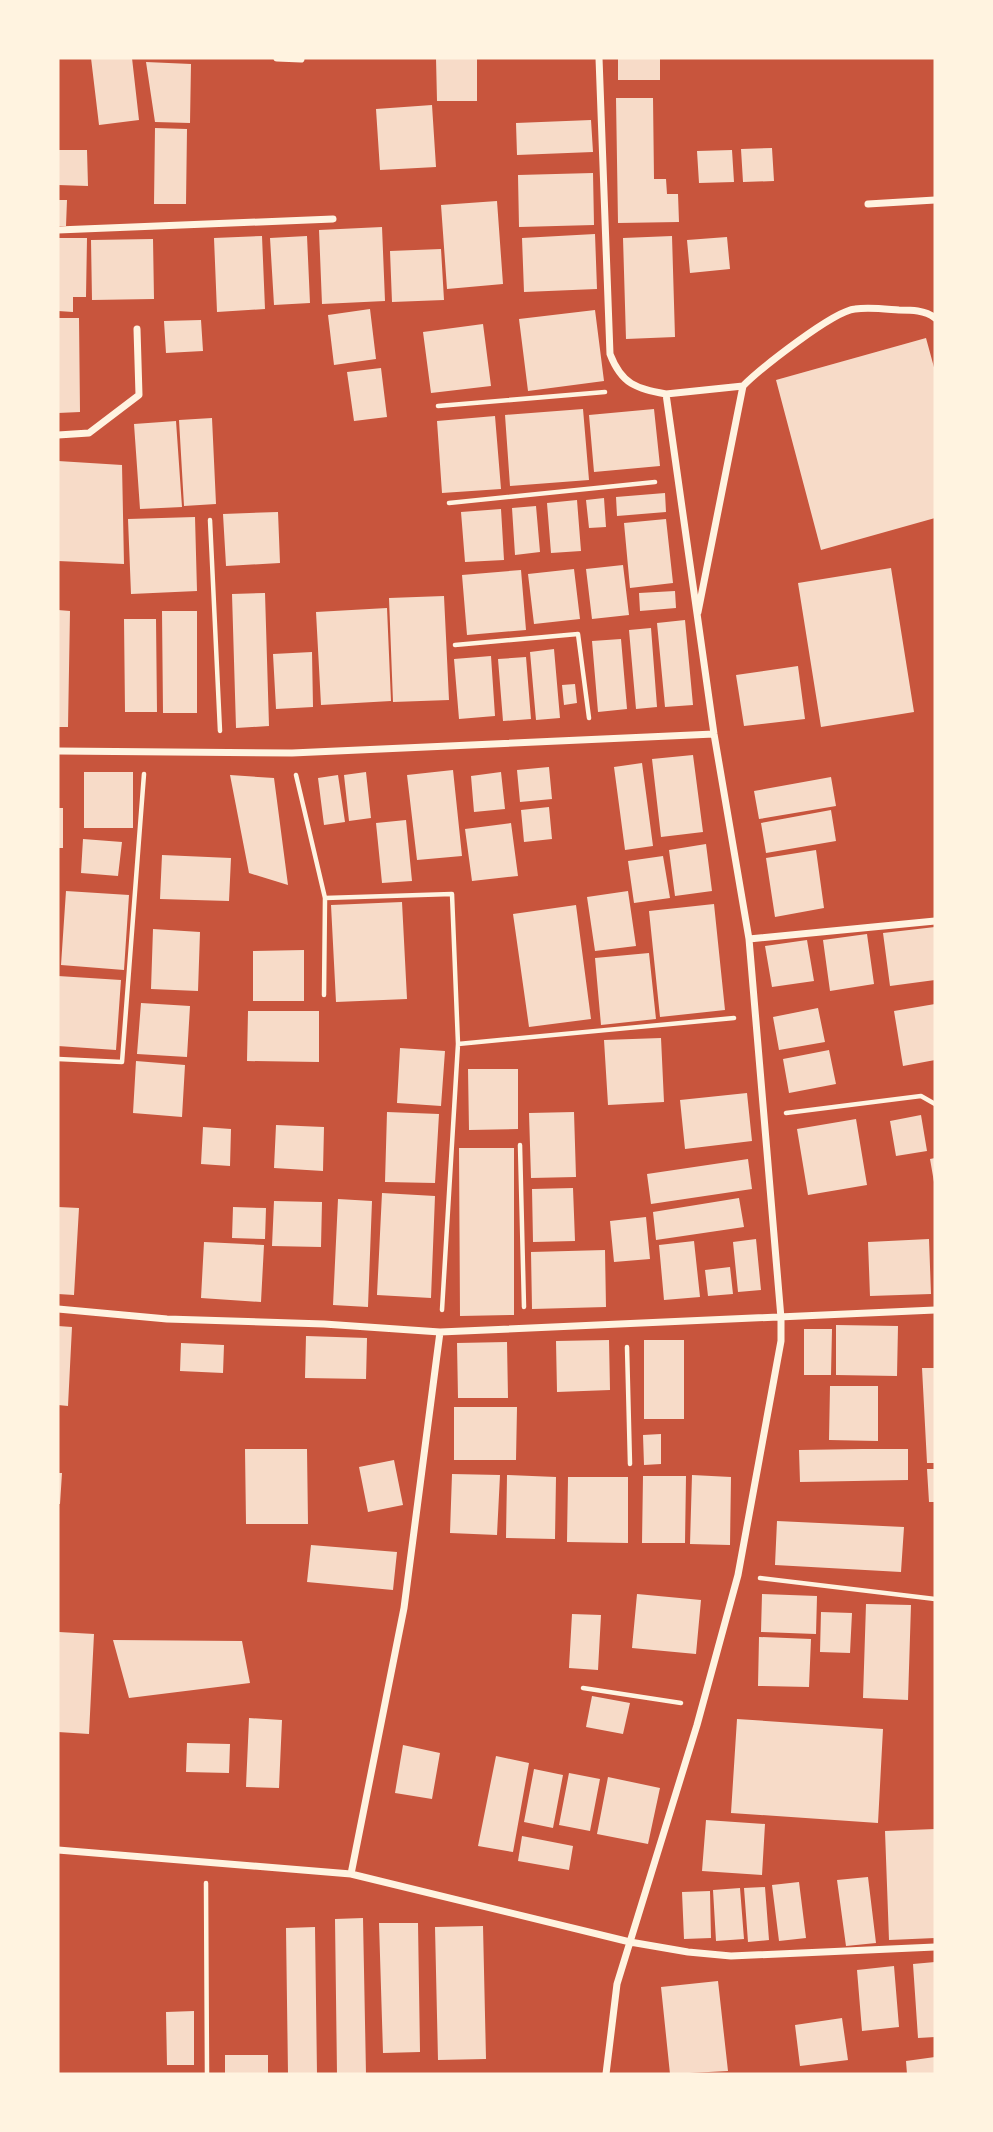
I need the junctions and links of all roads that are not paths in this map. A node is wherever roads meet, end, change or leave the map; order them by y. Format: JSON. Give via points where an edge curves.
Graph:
{"nodes":[{"id":1,"x":277,"y":58,"type":"edge"},
{"id":2,"x":599,"y":58,"type":"edge"},
{"id":3,"x":301,"y":59,"type":"edge"},
{"id":4,"x":935,"y":200,"type":"edge"},
{"id":5,"x":868,"y":204,"type":"dead end"},
{"id":6,"x":333,"y":219,"type":"dead end"},
{"id":7,"x":58,"y":230,"type":"edge"},
{"id":8,"x":935,"y":318,"type":"edge"},
{"id":9,"x":137,"y":329,"type":"dead end"},
{"id":10,"x":743,"y":386,"type":"junction"},
{"id":11,"x":666,"y":394,"type":"junction"},
{"id":12,"x":58,"y":435,"type":"edge"},
{"id":13,"x":697,"y":620,"type":"junction"},
{"id":14,"x":713,"y":734,"type":"junction"},
{"id":15,"x":58,"y":751,"type":"edge"},
{"id":16,"x":935,"y":921,"type":"edge"},
{"id":17,"x":749,"y":939,"type":"junction"},
{"id":18,"x":58,"y":1309,"type":"edge"},
{"id":19,"x":935,"y":1310,"type":"edge"},
{"id":20,"x":781,"y":1318,"type":"junction"},
{"id":21,"x":440,"y":1332,"type":"junction"},
{"id":22,"x":58,"y":1850,"type":"edge"},
{"id":23,"x":351,"y":1874,"type":"junction"},
{"id":24,"x":630,"y":1942,"type":"junction"},
{"id":25,"x":935,"y":1947,"type":"edge"},
{"id":26,"x":606,"y":2074,"type":"edge"}],
"edges":[{"from":1,"to":3,"type":"street"},
{"from":2,"to":11,"type":"street","via":[[610,354],[617,374],[641,389]]},
{"from":4,"to":5,"type":"street"},
{"from":6,"to":7,"type":"street"},
{"from":8,"to":10,"type":"street","via":[[916,310],[854,309],[837,314],[758,370]]},
{"from":9,"to":12,"type":"street","via":[[139,395],[89,433]]},
{"from":10,"to":11,"type":"street"},
{"from":10,"to":13,"type":"street"},
{"from":11,"to":13,"type":"street"},
{"from":13,"to":14,"type":"street"},
{"from":14,"to":15,"type":"street","via":[[292,753]]},
{"from":14,"to":17,"type":"street"},
{"from":16,"to":17,"type":"street"},
{"from":17,"to":20,"type":"street"},
{"from":18,"to":21,"type":"street"},
{"from":19,"to":20,"type":"street"},
{"from":20,"to":21,"type":"street"},
{"from":20,"to":24,"type":"street","via":[[781,1341],[738,1575]]},
{"from":21,"to":23,"type":"street","via":[[404,1608]]},
{"from":22,"to":23,"type":"street"},
{"from":23,"to":24,"type":"street"},
{"from":24,"to":25,"type":"street","via":[[731,1956]]},
{"from":24,"to":26,"type":"street","via":[[617,1984]]}]}
